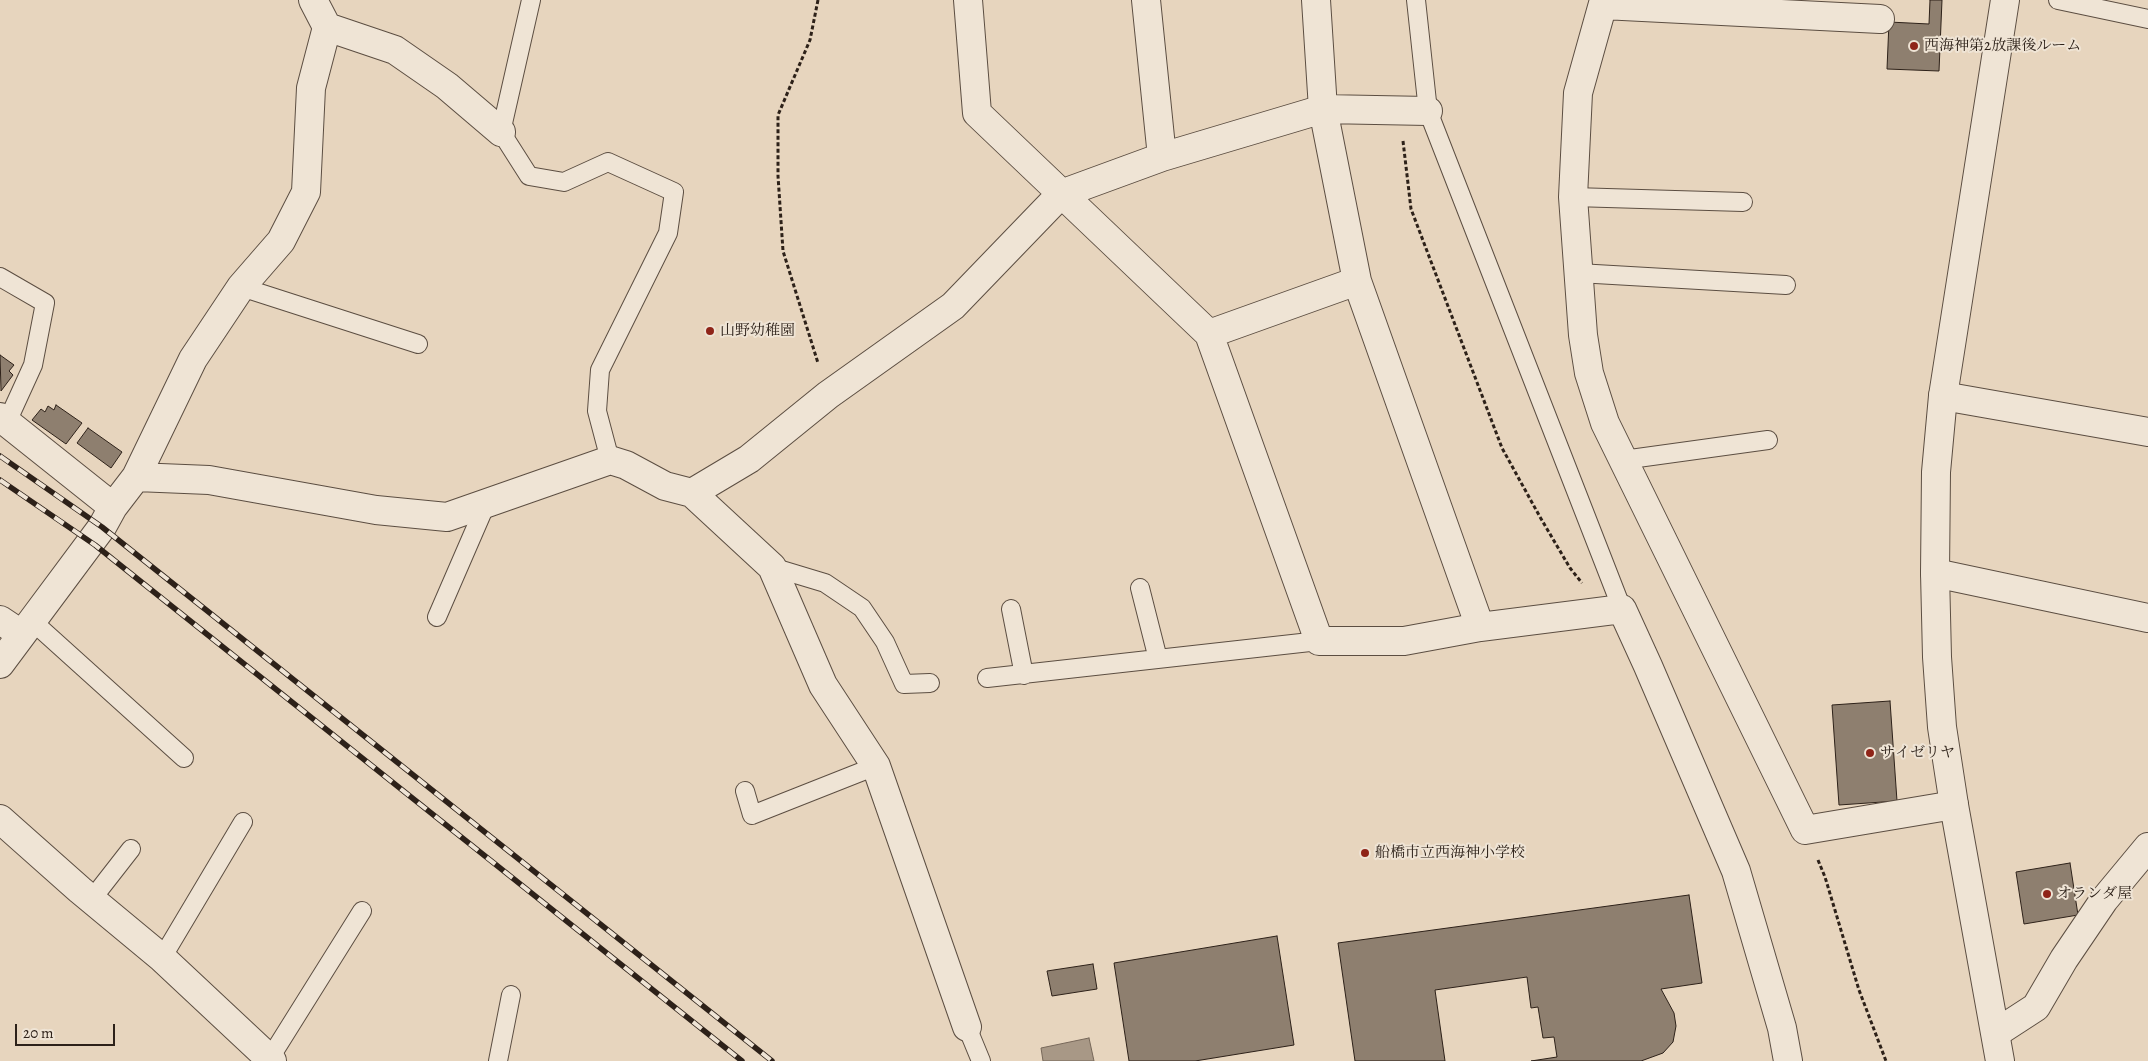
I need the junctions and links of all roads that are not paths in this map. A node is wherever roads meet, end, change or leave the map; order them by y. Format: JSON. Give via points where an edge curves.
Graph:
{"nodes":[{"id":1,"x":312,"y":0,"type":"edge"},
{"id":2,"x":531,"y":0,"type":"edge"},
{"id":3,"x":968,"y":0,"type":"edge"},
{"id":4,"x":1146,"y":0,"type":"edge"},
{"id":5,"x":1316,"y":0,"type":"edge"},
{"id":6,"x":1416,"y":0,"type":"edge"},
{"id":7,"x":2005,"y":0,"type":"edge"},
{"id":8,"x":2058,"y":0,"type":"edge"},
{"id":9,"x":1603,"y":2,"type":"edge"},
{"id":10,"x":1880,"y":19,"type":"dead end"},
{"id":11,"x":2148,"y":19,"type":"edge"},
{"id":12,"x":327,"y":27,"type":"junction"},
{"id":13,"x":1323,"y":109,"type":"junction"},
{"id":14,"x":1428,"y":111,"type":"junction"},
{"id":15,"x":501,"y":132,"type":"junction"},
{"id":16,"x":1162,"y":157,"type":"junction"},
{"id":17,"x":1061,"y":194,"type":"junction"},
{"id":18,"x":1573,"y":197,"type":"junction"},
{"id":19,"x":1743,"y":202,"type":"dead end"},
{"id":20,"x":1578,"y":274,"type":"junction"},
{"id":21,"x":0,"y":277,"type":"edge"},
{"id":22,"x":1357,"y":281,"type":"junction"},
{"id":23,"x":1786,"y":285,"type":"dead end"},
{"id":24,"x":241,"y":287,"type":"junction"},
{"id":25,"x":1209,"y":334,"type":"junction"},
{"id":26,"x":418,"y":344,"type":"dead end"},
{"id":27,"x":1943,"y":396,"type":"junction"},
{"id":28,"x":4,"y":419,"type":"edge"},
{"id":29,"x":2148,"y":432,"type":"edge"},
{"id":30,"x":1768,"y":440,"type":"dead end"},
{"id":31,"x":610,"y":460,"type":"junction"},
{"id":32,"x":1623,"y":460,"type":"junction"},
{"id":33,"x":136,"y":477,"type":"junction"},
{"id":34,"x":692,"y":493,"type":"junction"},
{"id":35,"x":486,"y":504,"type":"junction"},
{"id":36,"x":113,"y":507,"type":"junction"},
{"id":37,"x":772,"y":567,"type":"junction"},
{"id":38,"x":1935,"y":573,"type":"junction"},
{"id":39,"x":1140,"y":588,"type":"dead end"},
{"id":40,"x":1011,"y":608,"type":"dead end"},
{"id":41,"x":1613,"y":610,"type":"junction"},
{"id":42,"x":437,"y":617,"type":"dead end"},
{"id":43,"x":2148,"y":618,"type":"edge"},
{"id":44,"x":18,"y":624,"type":"edge"},
{"id":45,"x":1480,"y":627,"type":"junction"},
{"id":46,"x":1319,"y":641,"type":"junction"},
{"id":47,"x":1158,"y":659,"type":"junction"},
{"id":48,"x":0,"y":664,"type":"edge"},
{"id":49,"x":1024,"y":675,"type":"junction"},
{"id":50,"x":988,"y":678,"type":"dead end"},
{"id":51,"x":930,"y":683,"type":"dead end"},
{"id":52,"x":184,"y":758,"type":"dead end"},
{"id":53,"x":876,"y":766,"type":"junction"},
{"id":54,"x":745,"y":790,"type":"dead end"},
{"id":55,"x":1954,"y":805,"type":"junction"},
{"id":56,"x":0,"y":818,"type":"edge"},
{"id":57,"x":244,"y":822,"type":"dead end"},
{"id":58,"x":2148,"y":847,"type":"edge"},
{"id":59,"x":131,"y":849,"type":"dead end"},
{"id":60,"x":92,"y":899,"type":"junction"},
{"id":61,"x":362,"y":911,"type":"dead end"},
{"id":62,"x":162,"y":958,"type":"junction"},
{"id":63,"x":511,"y":995,"type":"dead end"},
{"id":64,"x":967,"y":1027,"type":"joint"},
{"id":65,"x":1996,"y":1033,"type":"junction"},
{"id":66,"x":271,"y":1060,"type":"edge"},
{"id":67,"x":498,"y":1061,"type":"edge"},
{"id":68,"x":981,"y":1061,"type":"edge"},
{"id":69,"x":1788,"y":1061,"type":"edge"},
{"id":70,"x":2000,"y":1061,"type":"edge"}],
"edges":[{"from":1,"to":12,"type":"street"},
{"from":2,"to":15,"type":"lane"},
{"from":3,"to":17,"type":"street","via":[[977,113]]},
{"from":4,"to":16,"type":"street"},
{"from":5,"to":13,"type":"street"},
{"from":6,"to":14,"type":"lane"},
{"from":7,"to":27,"type":"street"},
{"from":8,"to":11,"type":"lane"},
{"from":9,"to":10,"type":"street"},
{"from":9,"to":18,"type":"street","via":[[1578,93]]},
{"from":12,"to":15,"type":"street","via":[[395,50],[447,86]]},
{"from":12,"to":24,"type":"street","via":[[311,88],[306,192],[281,241]]},
{"from":13,"to":14,"type":"street"},
{"from":13,"to":16,"type":"street"},
{"from":13,"to":22,"type":"street"},
{"from":14,"to":41,"type":"lane"},
{"from":15,"to":31,"type":"lane","via":[[530,176],[564,182],[608,162],[674,192],[668,233],[600,370],[597,411]]},
{"from":16,"to":17,"type":"street"},
{"from":17,"to":25,"type":"street"},
{"from":17,"to":34,"type":"street","via":[[952,306],[828,395],[749,459]]},
{"from":18,"to":19,"type":"lane"},
{"from":18,"to":20,"type":"street"},
{"from":20,"to":23,"type":"lane"},
{"from":20,"to":32,"type":"street","via":[[1590,373],[1605,423]]},
{"from":21,"to":28,"type":"lane","via":[[45,303],[33,365]]},
{"from":22,"to":25,"type":"street"},
{"from":22,"to":45,"type":"street"},
{"from":24,"to":26,"type":"lane"},
{"from":24,"to":33,"type":"street","via":[[193,359]]},
{"from":25,"to":46,"type":"street"},
{"from":27,"to":29,"type":"street"},
{"from":27,"to":38,"type":"street","via":[[1936,472]]},
{"from":28,"to":36,"type":"street"},
{"from":30,"to":32,"type":"lane"},
{"from":31,"to":34,"type":"street","via":[[665,486]]},
{"from":31,"to":35,"type":"street"},
{"from":32,"to":55,"type":"street","via":[[1805,830]]},
{"from":33,"to":35,"type":"street","via":[[209,480],[376,510],[447,517]]},
{"from":33,"to":36,"type":"street"},
{"from":34,"to":37,"type":"street"},
{"from":35,"to":42,"type":"lane"},
{"from":36,"to":44,"type":"street","via":[[102,527]]},
{"from":37,"to":51,"type":"lane","via":[[825,583],[862,608],[885,642],[904,684]]},
{"from":37,"to":53,"type":"street","via":[[823,685]]},
{"from":38,"to":43,"type":"street"},
{"from":38,"to":55,"type":"street","via":[[1942,726]]},
{"from":39,"to":47,"type":"lane"},
{"from":40,"to":49,"type":"lane"},
{"from":41,"to":45,"type":"street"},
{"from":41,"to":69,"type":"street","via":[[1648,666],[1736,871],[1782,1028]]},
{"from":44,"to":48,"type":"street"},
{"from":44,"to":52,"type":"lane"},
{"from":45,"to":46,"type":"street","via":[[1404,641]]},
{"from":46,"to":47,"type":"lane"},
{"from":47,"to":49,"type":"lane"},
{"from":49,"to":50,"type":"lane"},
{"from":53,"to":54,"type":"lane","via":[[752,815]]},
{"from":53,"to":64,"type":"street"},
{"from":55,"to":65,"type":"street"},
{"from":56,"to":60,"type":"street"},
{"from":57,"to":62,"type":"lane"},
{"from":58,"to":65,"type":"street","via":[[2104,900],[2036,1007]]},
{"from":59,"to":60,"type":"lane"},
{"from":60,"to":62,"type":"street"},
{"from":61,"to":66,"type":"lane"},
{"from":62,"to":66,"type":"street"},
{"from":63,"to":67,"type":"lane"},
{"from":64,"to":68,"type":"lane"},
{"from":65,"to":70,"type":"street"}]}
